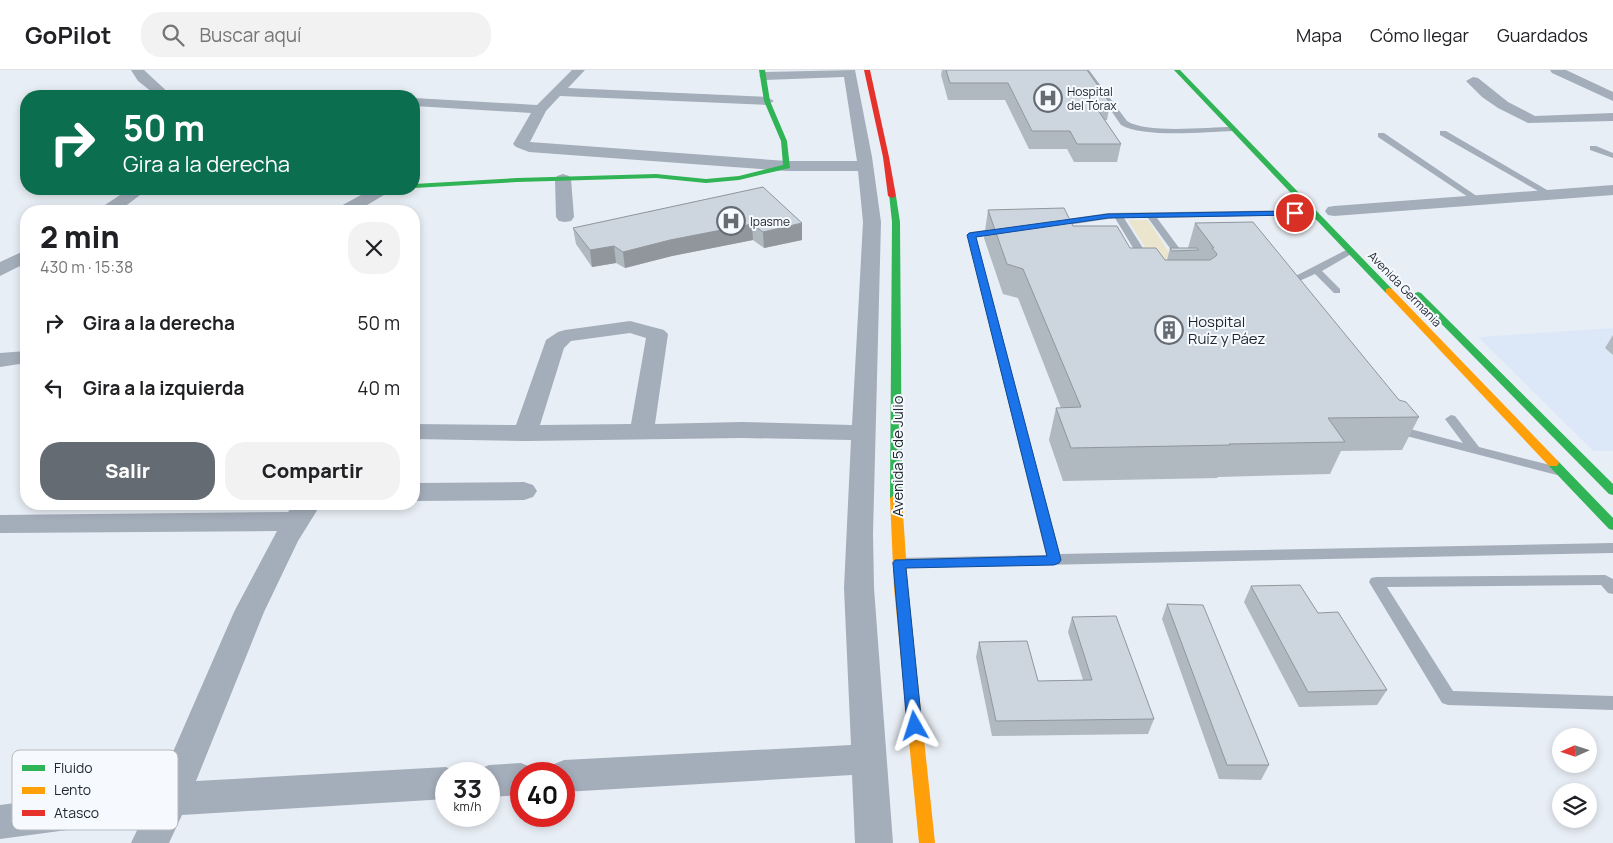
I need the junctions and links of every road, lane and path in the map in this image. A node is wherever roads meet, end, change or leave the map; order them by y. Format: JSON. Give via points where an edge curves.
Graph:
{"nodes":[{"id":1,"x":137,"y":70,"type":"edge"},
{"id":2,"x":579,"y":70,"type":"edge"},
{"id":3,"x":1086,"y":70,"type":"edge"},
{"id":4,"x":1177,"y":70,"type":"edge"},
{"id":5,"x":1556,"y":70,"type":"edge"},
{"id":6,"x":855,"y":71,"type":"edge"},
{"id":7,"x":763,"y":73,"type":"edge"},
{"id":8,"x":1473,"y":81,"type":"dead end"},
{"id":9,"x":158,"y":90,"type":"edge"},
{"id":10,"x":558,"y":92,"type":"junction"},
{"id":11,"x":1613,"y":97,"type":"edge"},
{"id":12,"x":767,"y":101,"type":"junction"},
{"id":13,"x":420,"y":102,"type":"edge"},
{"id":14,"x":540,"y":108,"type":"junction"},
{"id":15,"x":1613,"y":117,"type":"edge"},
{"id":16,"x":1233,"y":129,"type":"junction"},
{"id":17,"x":1443,"y":133,"type":"dead end"},
{"id":18,"x":1381,"y":135,"type":"dead end"},
{"id":19,"x":1594,"y":148,"type":"dead end"},
{"id":20,"x":1613,"y":156,"type":"edge"},
{"id":21,"x":667,"y":157,"type":"junction"},
{"id":22,"x":787,"y":166,"type":"junction"},
{"id":23,"x":866,"y":166,"type":"junction"},
{"id":24,"x":656,"y":176,"type":"junction"},
{"id":25,"x":563,"y":179,"type":"junction"},
{"id":26,"x":420,"y":186,"type":"edge"},
{"id":27,"x":1613,"y":190,"type":"edge"},
{"id":28,"x":1550,"y":194,"type":"junction"},
{"id":29,"x":131,"y":195,"type":"edge"},
{"id":30,"x":373,"y":195,"type":"edge"},
{"id":31,"x":1478,"y":199,"type":"junction"},
{"id":32,"x":117,"y":205,"type":"edge"},
{"id":33,"x":356,"y":205,"type":"edge"},
{"id":34,"x":1331,"y":208,"type":"joint"},
{"id":35,"x":1313,"y":212,"type":"junction"},
{"id":36,"x":1118,"y":216,"type":"junction"},
{"id":37,"x":1150,"y":216,"type":"junction"},
{"id":38,"x":565,"y":217,"type":"dead end"},
{"id":39,"x":1040,"y":225,"type":"edge"},
{"id":40,"x":1348,"y":225,"type":"dead end"},
{"id":41,"x":1010,"y":229,"type":"edge"},
{"id":42,"x":1350,"y":251,"type":"junction"},
{"id":43,"x":20,"y":259,"type":"edge"},
{"id":44,"x":1150,"y":267,"type":"edge"},
{"id":45,"x":1190,"y":269,"type":"edge"},
{"id":46,"x":0,"y":270,"type":"edge"},
{"id":47,"x":1316,"y":270,"type":"junction"},
{"id":48,"x":1411,"y":288,"type":"dead end"},
{"id":49,"x":1338,"y":291,"type":"dead end"},
{"id":50,"x":1286,"y":294,"type":"edge"},
{"id":51,"x":20,"y":358,"type":"edge"},
{"id":52,"x":0,"y":360,"type":"edge"},
{"id":53,"x":1451,"y":419,"type":"dead end"},
{"id":54,"x":1382,"y":420,"type":"edge"},
{"id":55,"x":642,"y":430,"type":"junction"},
{"id":56,"x":420,"y":432,"type":"edge"},
{"id":57,"x":526,"y":433,"type":"junction"},
{"id":58,"x":862,"y":433,"type":"junction"},
{"id":59,"x":1476,"y":451,"type":"junction"},
{"id":60,"x":1562,"y":472,"type":"junction"},
{"id":61,"x":524,"y":491,"type":"dead end"},
{"id":62,"x":1613,"y":491,"type":"edge"},
{"id":63,"x":420,"y":492,"type":"edge"},
{"id":64,"x":301,"y":512,"type":"edge"},
{"id":65,"x":0,"y":524,"type":"edge"},
{"id":66,"x":1613,"y":526,"type":"edge"},
{"id":67,"x":1613,"y":548,"type":"edge"},
{"id":68,"x":1054,"y":560,"type":"junction"},
{"id":69,"x":900,"y":563,"type":"junction"},
{"id":70,"x":1613,"y":589,"type":"edge"},
{"id":71,"x":1613,"y":703,"type":"edge"},
{"id":72,"x":869,"y":759,"type":"junction"},
{"id":73,"x":575,"y":775,"type":"edge"},
{"id":74,"x":178,"y":784,"type":"edge"},
{"id":75,"x":435,"y":784,"type":"edge"},
{"id":76,"x":178,"y":799,"type":"edge"},
{"id":77,"x":156,"y":830,"type":"edge"},
{"id":78,"x":150,"y":843,"type":"edge"},
{"id":79,"x":874,"y":843,"type":"edge"},
{"id":80,"x":927,"y":843,"type":"edge"}],
"edges":[{"from":1,"to":9,"type":"street"},
{"from":2,"to":10,"type":"street"},
{"from":3,"to":16,"type":"lane","via":[[1124,123],[1132,128]]},
{"from":4,"to":16,"type":"street","name":"Avenida Germania"},
{"from":5,"to":11,"type":"street"},
{"from":6,"to":7,"type":"street"},
{"from":6,"to":23,"type":"street"},
{"from":6,"to":69,"type":"street","name":"Avenida 5 de Julio","via":[[886,157],[896,222],[896,486]]},
{"from":7,"to":12,"type":"street"},
{"from":8,"to":15,"type":"street","via":[[1503,105],[1533,120]]},
{"from":10,"to":12,"type":"street"},
{"from":10,"to":14,"type":"street"},
{"from":12,"to":22,"type":"street","via":[[784,142]]},
{"from":13,"to":14,"type":"street"},
{"from":14,"to":21,"type":"street","via":[[521,144]]},
{"from":16,"to":35,"type":"street","name":"Avenida Germania"},
{"from":17,"to":28,"type":"lane"},
{"from":18,"to":31,"type":"lane"},
{"from":19,"to":20,"type":"lane"},
{"from":21,"to":22,"type":"street"},
{"from":21,"to":24,"type":"street"},
{"from":22,"to":23,"type":"street"},
{"from":22,"to":24,"type":"street","via":[[750,177],[713,181]]},
{"from":23,"to":58,"type":"street","via":[[872,234]]},
{"from":24,"to":25,"type":"street"},
{"from":25,"to":26,"type":"street"},
{"from":25,"to":38,"type":"street"},
{"from":27,"to":28,"type":"street"},
{"from":28,"to":31,"type":"street"},
{"from":29,"to":32,"type":"street"},
{"from":30,"to":33,"type":"street"},
{"from":31,"to":34,"type":"street"},
{"from":34,"to":40,"type":"street"},
{"from":35,"to":37,"type":"lane"},
{"from":35,"to":42,"type":"street","name":"Avenida Germania"},
{"from":36,"to":37,"type":"lane"},
{"from":36,"to":39,"type":"lane"},
{"from":36,"to":44,"type":"lane"},
{"from":37,"to":45,"type":"lane"},
{"from":41,"to":68,"type":"lane","via":[[972,235]]},
{"from":42,"to":47,"type":"lane"},
{"from":42,"to":60,"type":"street","name":"Avenida Germania"},
{"from":43,"to":46,"type":"street"},
{"from":47,"to":49,"type":"lane"},
{"from":47,"to":50,"type":"lane","via":[[1280,286]]},
{"from":48,"to":62,"type":"street","name":"Avenida Germania"},
{"from":51,"to":52,"type":"street"},
{"from":53,"to":59,"type":"lane"},
{"from":54,"to":59,"type":"lane","via":[[1388,428]]},
{"from":55,"to":57,"type":"street"},
{"from":55,"to":57,"type":"street","via":[[657,334],[630,327],[565,336],[554,346]]},
{"from":55,"to":58,"type":"street"},
{"from":56,"to":57,"type":"street"},
{"from":58,"to":72,"type":"street","via":[[859,588]]},
{"from":59,"to":60,"type":"lane"},
{"from":60,"to":66,"type":"street","name":"Avenida Germania"},
{"from":61,"to":63,"type":"street"},
{"from":64,"to":65,"type":"street"},
{"from":64,"to":74,"type":"street","via":[[250,610]]},
{"from":67,"to":68,"type":"lane"},
{"from":68,"to":69,"type":"lane"},
{"from":69,"to":80,"type":"street","name":"Avenida 5 de Julio"},
{"from":70,"to":71,"type":"lane","via":[[1605,580],[1376,582],[1448,698]]},
{"from":72,"to":73,"type":"street"},
{"from":72,"to":79,"type":"street"},
{"from":75,"to":76,"type":"street"},
{"from":77,"to":78,"type":"street"}]}
